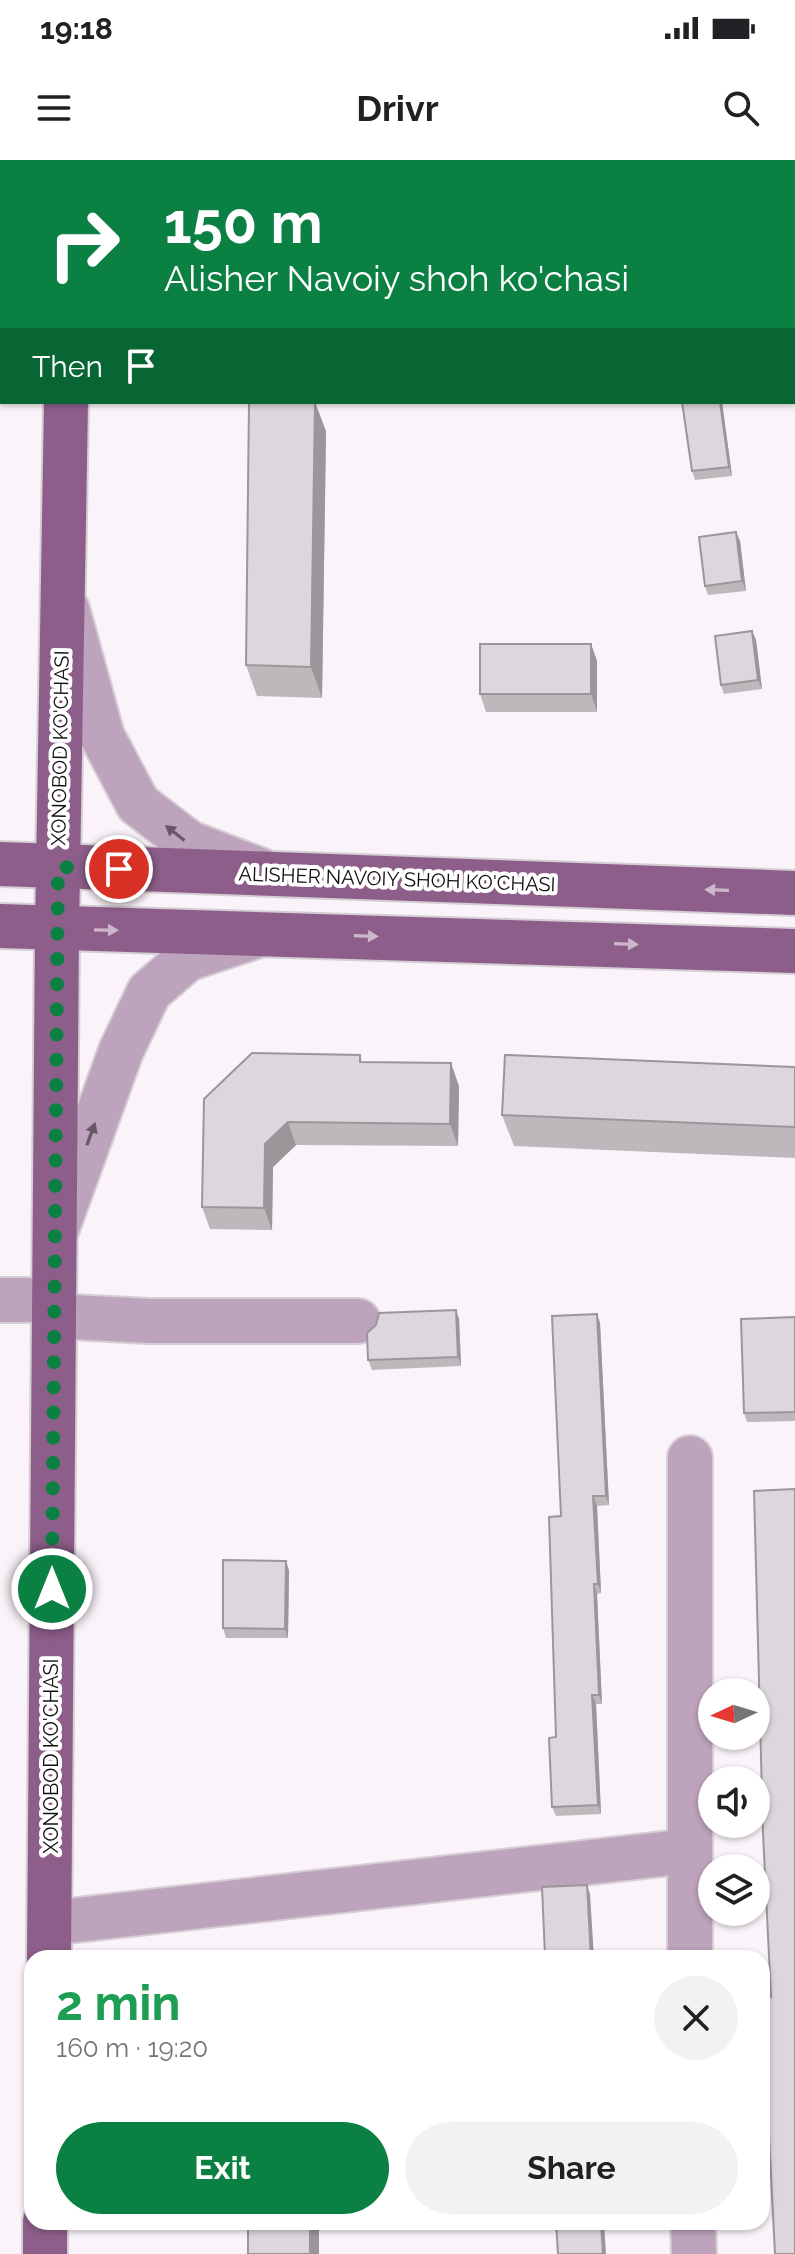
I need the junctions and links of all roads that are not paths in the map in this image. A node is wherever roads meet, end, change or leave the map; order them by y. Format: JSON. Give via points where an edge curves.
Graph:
{"nodes":[{"id":1,"x":66,"y":404,"type":"edge"},
{"id":2,"x":63,"y":593,"type":"junction"},
{"id":3,"x":0,"y":864,"type":"edge"},
{"id":4,"x":58,"y":867,"type":"junction"},
{"id":5,"x":272,"y":874,"type":"junction"},
{"id":6,"x":795,"y":893,"type":"edge"},
{"id":7,"x":0,"y":926,"type":"edge"},
{"id":8,"x":57,"y":929,"type":"junction"},
{"id":9,"x":266,"y":933,"type":"junction"},
{"id":10,"x":795,"y":951,"type":"edge"},
{"id":11,"x":55,"y":1234,"type":"junction"},
{"id":12,"x":0,"y":1300,"type":"edge"},
{"id":13,"x":54,"y":1308,"type":"junction"},
{"id":14,"x":358,"y":1321,"type":"dead end"},
{"id":15,"x":690,"y":1458,"type":"dead end"},
{"id":16,"x":689,"y":1851,"type":"junction"},
{"id":17,"x":50,"y":1940,"type":"edge"},
{"id":18,"x":690,"y":1950,"type":"edge"},
{"id":19,"x":45,"y":2230,"type":"edge"},
{"id":20,"x":693,"y":2230,"type":"edge"},
{"id":21,"x":45,"y":2254,"type":"edge"},
{"id":22,"x":694,"y":2254,"type":"edge"}],
"edges":[{"from":1,"to":2,"type":"main road","name":"XONOBOD KO'CHASI"},
{"from":2,"to":4,"type":"main road","name":"XONOBOD KO'CHASI"},
{"from":5,"to":2,"type":"street","one_way":true,"via":[[189,843],[138,804],[102,736]]},
{"from":3,"to":4,"type":"main road","name":"ALISHER NAVOIY SHOH KO'CHASI"},
{"from":4,"to":5,"type":"main road","name":"ALISHER NAVOIY SHOH KO'CHASI"},
{"from":4,"to":8,"type":"main road","name":"XONOBOD KO'CHASI"},
{"from":6,"to":5,"type":"main road","name":"ALISHER NAVOIY SHOH KO'CHASI","one_way":true},
{"from":7,"to":8,"type":"main road"},
{"from":8,"to":9,"type":"main road","one_way":true},
{"from":8,"to":11,"type":"main road","name":"XONOBOD KO'CHASI"},
{"from":9,"to":10,"type":"main road","one_way":true},
{"from":11,"to":9,"type":"street","one_way":true,"via":[[121,1051],[149,992],[187,959]]},
{"from":11,"to":13,"type":"main road","name":"XONOBOD KO'CHASI"},
{"from":12,"to":13,"type":"street"},
{"from":13,"to":14,"type":"street","via":[[148,1321]]},
{"from":13,"to":17,"type":"main road","name":"XONOBOD KO'CHASI"},
{"from":15,"to":16,"type":"street"},
{"from":16,"to":17,"type":"street"},
{"from":16,"to":18,"type":"street"},
{"from":19,"to":21,"type":"main road"},
{"from":20,"to":22,"type":"street"}]}
